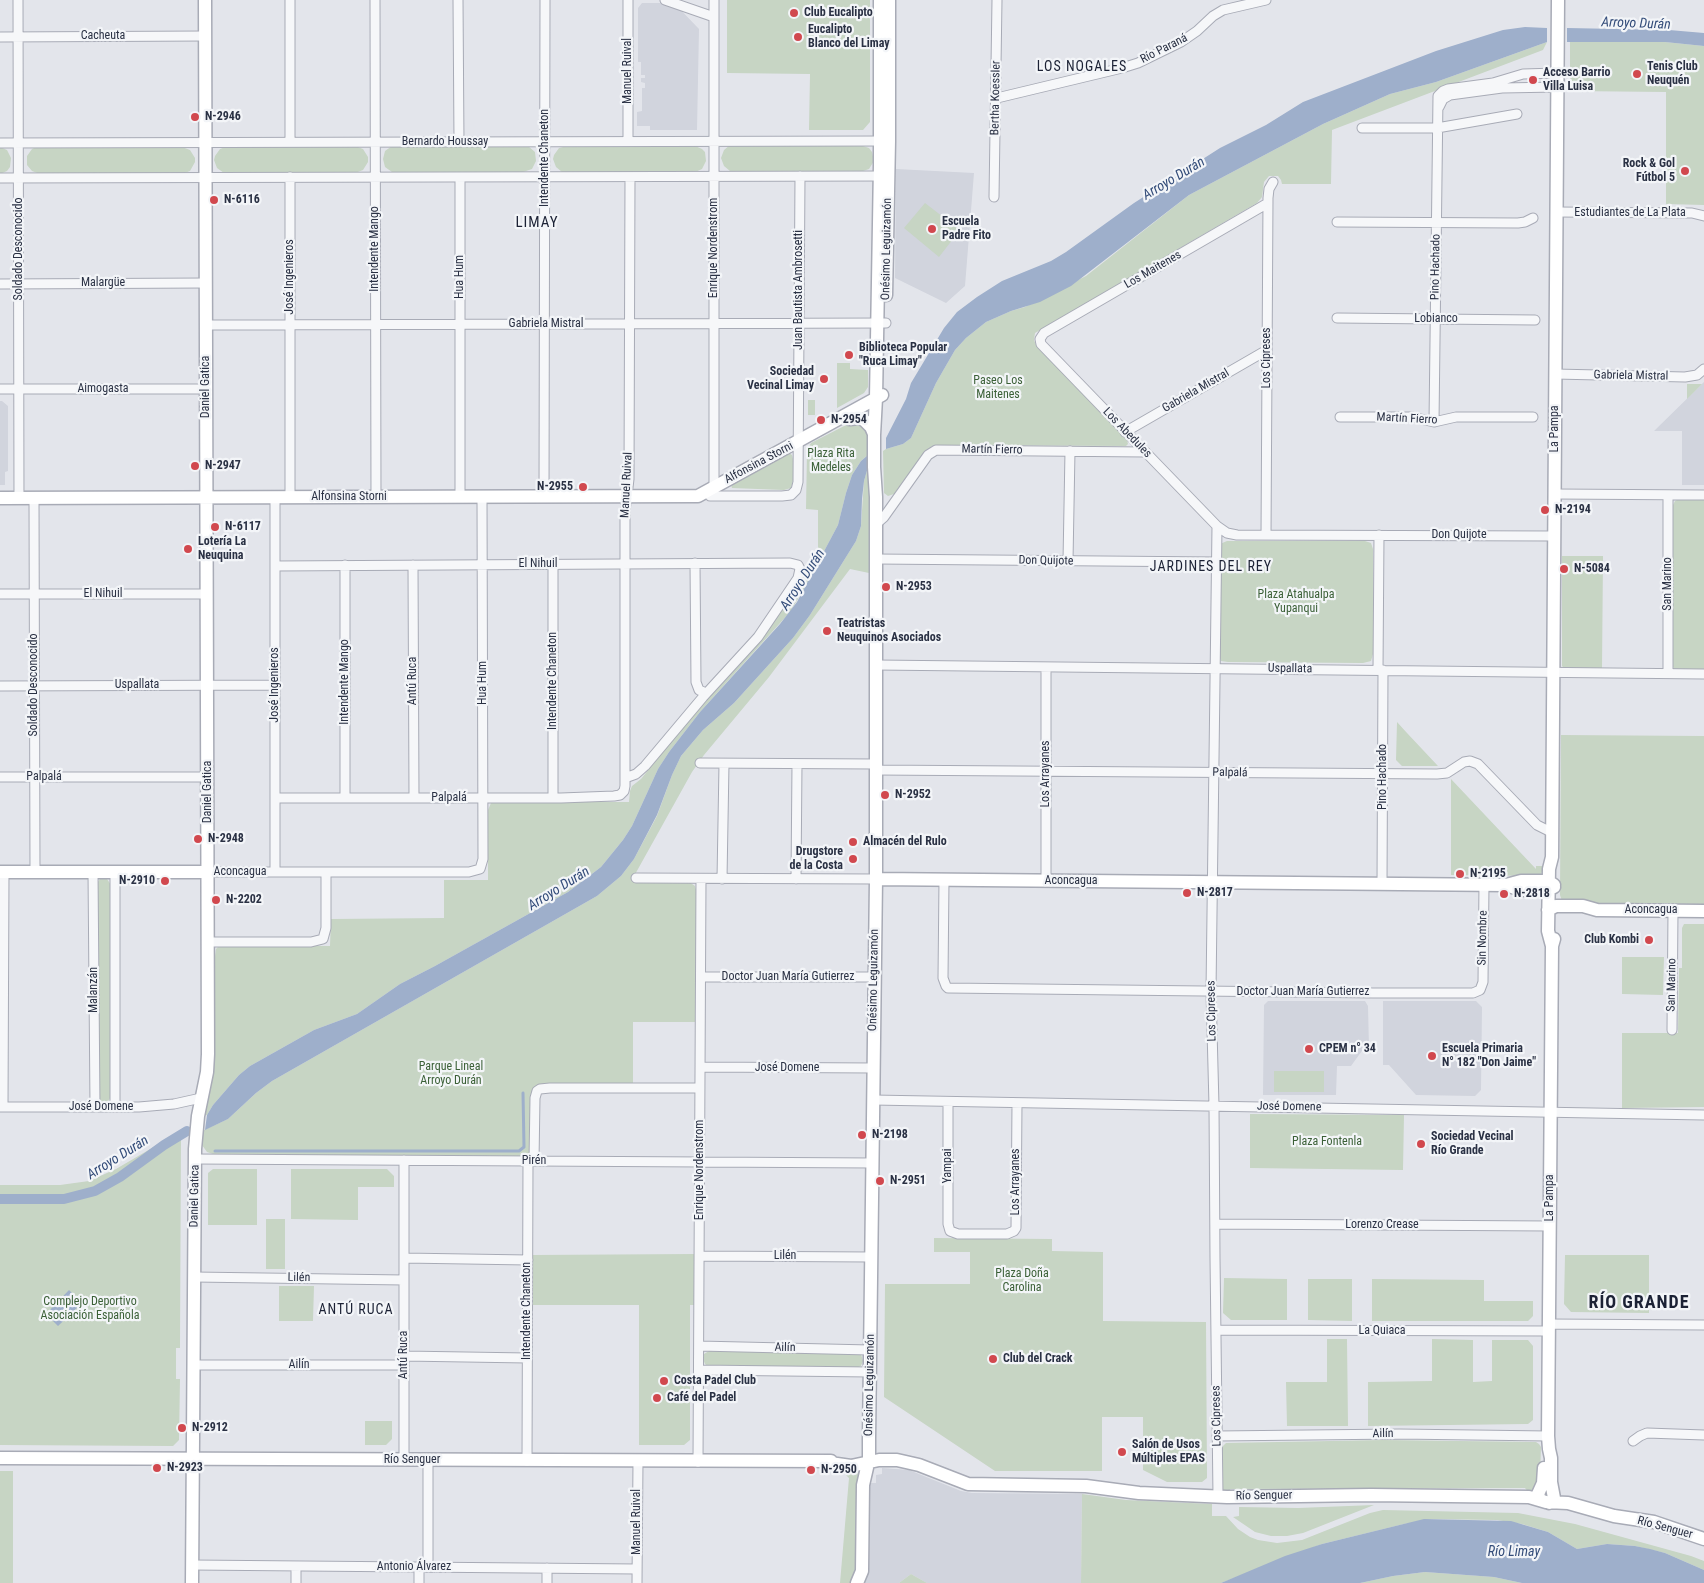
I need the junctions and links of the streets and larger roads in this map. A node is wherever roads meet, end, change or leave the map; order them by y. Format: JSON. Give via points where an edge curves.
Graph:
{"nodes":[{"id":1,"x":18,"y":0,"type":"edge"},
{"id":2,"x":205,"y":0,"type":"edge"},
{"id":3,"x":290,"y":0,"type":"edge"},
{"id":4,"x":375,"y":0,"type":"edge"},
{"id":5,"x":458,"y":0,"type":"edge"},
{"id":6,"x":545,"y":0,"type":"edge"},
{"id":7,"x":628,"y":0,"type":"edge"},
{"id":8,"x":665,"y":0,"type":"edge"},
{"id":9,"x":714,"y":0,"type":"edge"},
{"id":10,"x":880,"y":0,"type":"edge"},
{"id":11,"x":889,"y":0,"type":"edge"},
{"id":12,"x":997,"y":0,"type":"edge"},
{"id":13,"x":1220,"y":0,"type":"edge"},
{"id":14,"x":1266,"y":0,"type":"edge"},
{"id":15,"x":1558,"y":0,"type":"edge"},
{"id":16,"x":1223,"y":10,"type":"junction"},
{"id":17,"x":714,"y":17,"type":"junction"},
{"id":18,"x":205,"y":36,"type":"junction"},
{"id":19,"x":0,"y":37,"type":"edge"},
{"id":20,"x":18,"y":37,"type":"junction"},
{"id":21,"x":1557,"y":70,"type":"junction"},
{"id":22,"x":1557,"y":87,"type":"junction"},
{"id":23,"x":997,"y":98,"type":"junction"},
{"id":24,"x":1438,"y":112,"type":"junction"},
{"id":25,"x":1517,"y":114,"type":"dead end"},
{"id":26,"x":1362,"y":128,"type":"dead end"},
{"id":27,"x":1437,"y":128,"type":"junction"},
{"id":28,"x":628,"y":141,"type":"junction"},
{"id":29,"x":714,"y":141,"type":"junction"},
{"id":30,"x":885,"y":141,"type":"junction"},
{"id":31,"x":290,"y":142,"type":"junction"},
{"id":32,"x":375,"y":142,"type":"junction"},
{"id":33,"x":459,"y":142,"type":"junction"},
{"id":34,"x":545,"y":142,"type":"junction"},
{"id":35,"x":0,"y":143,"type":"edge"},
{"id":36,"x":18,"y":143,"type":"junction"},
{"id":37,"x":205,"y":143,"type":"junction"},
{"id":38,"x":800,"y":176,"type":"junction"},
{"id":39,"x":884,"y":176,"type":"junction"},
{"id":40,"x":206,"y":177,"type":"junction"},
{"id":41,"x":290,"y":177,"type":"junction"},
{"id":42,"x":375,"y":177,"type":"junction"},
{"id":43,"x":460,"y":177,"type":"junction"},
{"id":44,"x":545,"y":177,"type":"junction"},
{"id":45,"x":630,"y":177,"type":"junction"},
{"id":46,"x":714,"y":177,"type":"junction"},
{"id":47,"x":0,"y":178,"type":"edge"},
{"id":48,"x":18,"y":178,"type":"junction"},
{"id":49,"x":1273,"y":182,"type":"dead end"},
{"id":50,"x":994,"y":196,"type":"dead end"},
{"id":51,"x":1268,"y":203,"type":"junction"},
{"id":52,"x":1556,"y":212,"type":"junction"},
{"id":53,"x":1704,"y":216,"type":"edge"},
{"id":54,"x":1533,"y":218,"type":"dead end"},
{"id":55,"x":1337,"y":222,"type":"dead end"},
{"id":56,"x":1436,"y":223,"type":"junction"},
{"id":57,"x":206,"y":283,"type":"junction"},
{"id":58,"x":0,"y":284,"type":"edge"},
{"id":59,"x":19,"y":284,"type":"junction"},
{"id":60,"x":1337,"y":318,"type":"dead end"},
{"id":61,"x":1435,"y":319,"type":"junction"},
{"id":62,"x":1535,"y":320,"type":"dead end"},
{"id":63,"x":375,"y":324,"type":"junction"},
{"id":64,"x":460,"y":324,"type":"junction"},
{"id":65,"x":545,"y":324,"type":"junction"},
{"id":66,"x":630,"y":324,"type":"junction"},
{"id":67,"x":714,"y":324,"type":"junction"},
{"id":68,"x":799,"y":324,"type":"junction"},
{"id":69,"x":882,"y":324,"type":"junction"},
{"id":70,"x":206,"y":325,"type":"junction"},
{"id":71,"x":290,"y":325,"type":"junction"},
{"id":72,"x":1040,"y":339,"type":"joint"},
{"id":73,"x":1267,"y":350,"type":"junction"},
{"id":74,"x":1704,"y":369,"type":"edge"},
{"id":75,"x":1556,"y":374,"type":"junction"},
{"id":76,"x":206,"y":388,"type":"junction"},
{"id":77,"x":0,"y":389,"type":"edge"},
{"id":78,"x":19,"y":389,"type":"junction"},
{"id":79,"x":880,"y":400,"type":"junction"},
{"id":80,"x":1340,"y":417,"type":"dead end"},
{"id":81,"x":1533,"y":417,"type":"dead end"},
{"id":82,"x":850,"y":419,"type":"junction"},
{"id":83,"x":1434,"y":422,"type":"junction"},
{"id":84,"x":820,"y":430,"type":"junction"},
{"id":85,"x":1125,"y":432,"type":"junction"},
{"id":86,"x":874,"y":435,"type":"junction"},
{"id":87,"x":798,"y":442,"type":"junction"},
{"id":88,"x":1070,"y":451,"type":"junction"},
{"id":89,"x":1145,"y":452,"type":"junction"},
{"id":90,"x":714,"y":492,"type":"junction"},
{"id":91,"x":794,"y":493,"type":"joint"},
{"id":92,"x":1555,"y":494,"type":"junction"},
{"id":93,"x":1668,"y":495,"type":"junction"},
{"id":94,"x":1704,"y":495,"type":"edge"},
{"id":95,"x":544,"y":496,"type":"junction"},
{"id":96,"x":627,"y":496,"type":"junction"},
{"id":97,"x":275,"y":497,"type":"junction"},
{"id":98,"x":290,"y":497,"type":"junction"},
{"id":99,"x":376,"y":497,"type":"junction"},
{"id":100,"x":460,"y":497,"type":"junction"},
{"id":101,"x":482,"y":497,"type":"junction"},
{"id":102,"x":876,"y":497,"type":"junction"},
{"id":103,"x":0,"y":498,"type":"edge"},
{"id":104,"x":19,"y":498,"type":"junction"},
{"id":105,"x":34,"y":498,"type":"junction"},
{"id":106,"x":207,"y":498,"type":"junction"},
{"id":107,"x":876,"y":524,"type":"junction"},
{"id":108,"x":1217,"y":526,"type":"junction"},
{"id":109,"x":1266,"y":535,"type":"junction"},
{"id":110,"x":1379,"y":535,"type":"junction"},
{"id":111,"x":1554,"y":536,"type":"junction"},
{"id":112,"x":876,"y":559,"type":"junction"},
{"id":113,"x":1068,"y":561,"type":"junction"},
{"id":114,"x":1216,"y":562,"type":"junction"},
{"id":115,"x":695,"y":563,"type":"junction"},
{"id":116,"x":482,"y":564,"type":"junction"},
{"id":117,"x":553,"y":564,"type":"junction"},
{"id":118,"x":625,"y":564,"type":"junction"},
{"id":119,"x":345,"y":565,"type":"junction"},
{"id":120,"x":412,"y":565,"type":"junction"},
{"id":121,"x":275,"y":566,"type":"junction"},
{"id":122,"x":0,"y":594,"type":"edge"},
{"id":123,"x":34,"y":594,"type":"junction"},
{"id":124,"x":207,"y":594,"type":"junction"},
{"id":125,"x":876,"y":665,"type":"junction"},
{"id":126,"x":1046,"y":667,"type":"junction"},
{"id":127,"x":1215,"y":668,"type":"junction"},
{"id":128,"x":1381,"y":670,"type":"junction"},
{"id":129,"x":1554,"y":672,"type":"junction"},
{"id":130,"x":1668,"y":673,"type":"junction"},
{"id":131,"x":1704,"y":674,"type":"edge"},
{"id":132,"x":275,"y":684,"type":"junction"},
{"id":133,"x":207,"y":685,"type":"junction"},
{"id":134,"x":0,"y":686,"type":"edge"},
{"id":135,"x":34,"y":686,"type":"junction"},
{"id":136,"x":706,"y":693,"type":"junction"},
{"id":137,"x":700,"y":763,"type":"dead end"},
{"id":138,"x":724,"y":764,"type":"junction"},
{"id":139,"x":797,"y":764,"type":"junction"},
{"id":140,"x":876,"y":767,"type":"junction"},
{"id":141,"x":1046,"y":771,"type":"junction"},
{"id":142,"x":1214,"y":773,"type":"junction"},
{"id":143,"x":1383,"y":774,"type":"junction"},
{"id":144,"x":0,"y":777,"type":"edge"},
{"id":145,"x":34,"y":777,"type":"junction"},
{"id":146,"x":208,"y":777,"type":"junction"},
{"id":147,"x":625,"y":778,"type":"junction"},
{"id":148,"x":623,"y":793,"type":"joint"},
{"id":149,"x":275,"y":798,"type":"junction"},
{"id":150,"x":345,"y":798,"type":"junction"},
{"id":151,"x":414,"y":798,"type":"junction"},
{"id":152,"x":483,"y":798,"type":"junction"},
{"id":153,"x":553,"y":798,"type":"junction"},
{"id":154,"x":1553,"y":833,"type":"junction"},
{"id":155,"x":480,"y":869,"type":"joint"},
{"id":156,"x":2,"y":872,"type":"edge"},
{"id":157,"x":35,"y":872,"type":"junction"},
{"id":158,"x":93,"y":872,"type":"junction"},
{"id":159,"x":115,"y":872,"type":"junction"},
{"id":160,"x":208,"y":872,"type":"junction"},
{"id":161,"x":275,"y":872,"type":"junction"},
{"id":162,"x":326,"y":872,"type":"junction"},
{"id":163,"x":636,"y":878,"type":"dead end"},
{"id":164,"x":701,"y":879,"type":"junction"},
{"id":165,"x":722,"y":879,"type":"junction"},
{"id":166,"x":796,"y":879,"type":"junction"},
{"id":167,"x":876,"y":880,"type":"junction"},
{"id":168,"x":944,"y":880,"type":"junction"},
{"id":169,"x":1046,"y":881,"type":"junction"},
{"id":170,"x":1212,"y":882,"type":"junction"},
{"id":171,"x":1382,"y":884,"type":"junction"},
{"id":172,"x":1484,"y":884,"type":"junction"},
{"id":173,"x":1551,"y":886,"type":"junction"},
{"id":174,"x":1554,"y":910,"type":"junction"},
{"id":175,"x":1673,"y":910,"type":"junction"},
{"id":176,"x":1704,"y":911,"type":"edge"},
{"id":177,"x":208,"y":942,"type":"junction"},
{"id":178,"x":701,"y":977,"type":"junction"},
{"id":179,"x":874,"y":977,"type":"junction"},
{"id":180,"x":1480,"y":990,"type":"joint"},
{"id":181,"x":1211,"y":991,"type":"junction"},
{"id":182,"x":1672,"y":1030,"type":"dead end"},
{"id":183,"x":700,"y":1067,"type":"junction"},
{"id":184,"x":873,"y":1068,"type":"junction"},
{"id":185,"x":700,"y":1088,"type":"junction"},
{"id":186,"x":201,"y":1098,"type":"junction"},
{"id":187,"x":873,"y":1100,"type":"junction"},
{"id":188,"x":948,"y":1102,"type":"junction"},
{"id":189,"x":1017,"y":1103,"type":"junction"},
{"id":190,"x":1214,"y":1106,"type":"junction"},
{"id":191,"x":2,"y":1107,"type":"edge"},
{"id":192,"x":95,"y":1107,"type":"junction"},
{"id":193,"x":115,"y":1107,"type":"junction"},
{"id":194,"x":1550,"y":1112,"type":"junction"},
{"id":195,"x":1704,"y":1115,"type":"edge"},
{"id":196,"x":195,"y":1159,"type":"junction"},
{"id":197,"x":404,"y":1160,"type":"junction"},
{"id":198,"x":531,"y":1161,"type":"junction"},
{"id":199,"x":700,"y":1162,"type":"junction"},
{"id":200,"x":872,"y":1163,"type":"junction"},
{"id":201,"x":1215,"y":1224,"type":"junction"},
{"id":202,"x":1550,"y":1226,"type":"junction"},
{"id":203,"x":1014,"y":1231,"type":"joint"},
{"id":204,"x":699,"y":1256,"type":"junction"},
{"id":205,"x":871,"y":1257,"type":"junction"},
{"id":206,"x":404,"y":1258,"type":"junction"},
{"id":207,"x":528,"y":1260,"type":"junction"},
{"id":208,"x":194,"y":1277,"type":"junction"},
{"id":209,"x":404,"y":1280,"type":"junction"},
{"id":210,"x":1704,"y":1326,"type":"edge"},
{"id":211,"x":1549,"y":1328,"type":"junction"},
{"id":212,"x":1216,"y":1330,"type":"junction"},
{"id":213,"x":699,"y":1346,"type":"junction"},
{"id":214,"x":870,"y":1350,"type":"junction"},
{"id":215,"x":527,"y":1358,"type":"junction"},
{"id":216,"x":404,"y":1361,"type":"junction"},
{"id":217,"x":193,"y":1365,"type":"junction"},
{"id":218,"x":699,"y":1370,"type":"junction"},
{"id":219,"x":870,"y":1372,"type":"junction"},
{"id":220,"x":1704,"y":1434,"type":"edge"},
{"id":221,"x":1217,"y":1436,"type":"junction"},
{"id":222,"x":1548,"y":1436,"type":"junction"},
{"id":223,"x":869,"y":1438,"type":"junction"},
{"id":224,"x":1633,"y":1441,"type":"dead end"},
{"id":225,"x":0,"y":1458,"type":"edge"},
{"id":226,"x":192,"y":1459,"type":"junction"},
{"id":227,"x":404,"y":1460,"type":"junction"},
{"id":228,"x":428,"y":1460,"type":"junction"},
{"id":229,"x":527,"y":1461,"type":"junction"},
{"id":230,"x":638,"y":1461,"type":"junction"},
{"id":231,"x":698,"y":1462,"type":"junction"},
{"id":232,"x":824,"y":1462,"type":"junction"},
{"id":233,"x":868,"y":1463,"type":"junction"},
{"id":234,"x":1218,"y":1496,"type":"junction"},
{"id":235,"x":1545,"y":1501,"type":"junction"},
{"id":236,"x":1704,"y":1539,"type":"edge"},
{"id":237,"x":192,"y":1565,"type":"junction"},
{"id":238,"x":296,"y":1566,"type":"junction"},
{"id":239,"x":424,"y":1567,"type":"junction"},
{"id":240,"x":547,"y":1568,"type":"junction"},
{"id":241,"x":637,"y":1568,"type":"junction"},
{"id":242,"x":192,"y":1583,"type":"edge"},
{"id":243,"x":296,"y":1583,"type":"edge"},
{"id":244,"x":419,"y":1583,"type":"edge"},
{"id":245,"x":547,"y":1583,"type":"edge"},
{"id":246,"x":637,"y":1583,"type":"edge"},
{"id":247,"x":857,"y":1583,"type":"edge"}],
"edges":[{"from":1,"to":20,"type":"street","name":"Soldado Desconocido"},
{"from":2,"to":18,"type":"street","name":"Daniel Gatica"},
{"from":3,"to":31,"type":"street"},
{"from":4,"to":32,"type":"street","name":"Intendente Mango"},
{"from":5,"to":33,"type":"street"},
{"from":6,"to":34,"type":"street","name":"Intendente Chaneton"},
{"from":7,"to":28,"type":"street","name":"Manuel Ruival"},
{"from":8,"to":17,"type":"street"},
{"from":9,"to":17,"type":"street","name":"Enrique Nordenstrom"},
{"from":10,"to":30,"type":"street","name":"Onésimo Leguizamón"},
{"from":11,"to":30,"type":"street","name":"Onésimo Leguizamón"},
{"from":12,"to":23,"type":"street","name":"Bertha Koessler"},
{"from":13,"to":16,"type":"street"},
{"from":14,"to":16,"type":"street","name":"Río Paraná"},
{"from":15,"to":21,"type":"street","name":"La Pampa"},
{"from":16,"to":23,"type":"street","name":"Río Paraná","via":[[1182,42],[1138,63]]},
{"from":17,"to":29,"type":"street","name":"Enrique Nordenstrom"},
{"from":18,"to":20,"type":"street","name":"Cacheuta"},
{"from":18,"to":37,"type":"street","name":"Daniel Gatica"},
{"from":19,"to":20,"type":"street","name":"Cacheuta"},
{"from":20,"to":36,"type":"street","name":"Soldado Desconocido"},
{"from":21,"to":22,"type":"street","name":"La Pampa"},
{"from":21,"to":24,"type":"street","name":"Pino Hachado","via":[[1538,70],[1498,82],[1448,89],[1439,94]]},
{"from":22,"to":24,"type":"street","via":[[1502,88],[1450,95],[1441,101]]},
{"from":22,"to":52,"type":"street","name":"La Pampa"},
{"from":23,"to":50,"type":"street","name":"Bertha Koessler"},
{"from":24,"to":27,"type":"street","name":"Pino Hachado"},
{"from":25,"to":27,"type":"street"},
{"from":26,"to":27,"type":"street"},
{"from":27,"to":56,"type":"street","name":"Pino Hachado"},
{"from":28,"to":29,"type":"street","name":"Bernardo Houssay"},
{"from":28,"to":34,"type":"street","name":"Bernardo Houssay"},
{"from":29,"to":30,"type":"street","name":"Bernardo Houssay"},
{"from":29,"to":46,"type":"street","name":"Enrique Nordenstrom"},
{"from":30,"to":39,"type":"street","name":"Onésimo Leguizamón"},
{"from":31,"to":32,"type":"street","name":"Bernardo Houssay"},
{"from":31,"to":37,"type":"street","name":"Bernardo Houssay"},
{"from":32,"to":33,"type":"street","name":"Bernardo Houssay"},
{"from":32,"to":42,"type":"street","name":"Intendente Mango"},
{"from":33,"to":34,"type":"street","name":"Bernardo Houssay"},
{"from":34,"to":44,"type":"street","name":"Intendente Chaneton"},
{"from":35,"to":36,"type":"street","name":"Bernardo Houssay"},
{"from":36,"to":37,"type":"street","name":"Bernardo Houssay"},
{"from":36,"to":48,"type":"street","name":"Soldado Desconocido"},
{"from":37,"to":40,"type":"street","name":"Daniel Gatica"},
{"from":38,"to":39,"type":"street"},
{"from":38,"to":46,"type":"street"},
{"from":38,"to":68,"type":"street","name":"Juan Bautista Ambrosetti"},
{"from":39,"to":69,"type":"street","name":"Onésimo Leguizamón"},
{"from":40,"to":41,"type":"street"},
{"from":40,"to":48,"type":"street"},
{"from":40,"to":57,"type":"street","name":"Daniel Gatica"},
{"from":41,"to":42,"type":"street"},
{"from":41,"to":71,"type":"street","name":"José Ingenieros"},
{"from":42,"to":43,"type":"street"},
{"from":42,"to":63,"type":"street","name":"Intendente Mango"},
{"from":43,"to":44,"type":"street"},
{"from":43,"to":64,"type":"street","name":"Hua Hum"},
{"from":44,"to":45,"type":"street"},
{"from":44,"to":65,"type":"street","name":"Intendente Chaneton"},
{"from":45,"to":46,"type":"street"},
{"from":45,"to":66,"type":"street","name":"Manuel Ruival"},
{"from":46,"to":67,"type":"street","name":"Enrique Nordenstrom"},
{"from":47,"to":48,"type":"street"},
{"from":48,"to":59,"type":"street","name":"Soldado Desconocido"},
{"from":49,"to":51,"type":"street","name":"Los Cipreses","via":[[1268,192]]},
{"from":51,"to":72,"type":"street","name":"Los Maitenes"},
{"from":51,"to":73,"type":"street","name":"Los Cipreses"},
{"from":52,"to":53,"type":"street","name":"Estudiantes de La Plata"},
{"from":52,"to":75,"type":"street","name":"La Pampa"},
{"from":54,"to":56,"type":"street","via":[[1518,223]]},
{"from":55,"to":56,"type":"street"},
{"from":56,"to":61,"type":"street","name":"Pino Hachado"},
{"from":57,"to":59,"type":"street","name":"Malargüe"},
{"from":57,"to":70,"type":"street","name":"Daniel Gatica"},
{"from":58,"to":59,"type":"street","name":"Malargüe"},
{"from":59,"to":78,"type":"street","name":"Soldado Desconocido"},
{"from":60,"to":61,"type":"street","name":"Lobianco"},
{"from":61,"to":62,"type":"street","name":"Lobianco"},
{"from":61,"to":83,"type":"street","name":"Pino Hachado"},
{"from":63,"to":64,"type":"street","name":"Gabriela Mistral"},
{"from":63,"to":71,"type":"street","name":"Gabriela Mistral"},
{"from":63,"to":99,"type":"street","name":"Intendente Mango"},
{"from":64,"to":65,"type":"street","name":"Gabriela Mistral"},
{"from":64,"to":100,"type":"street","name":"Hua Hum"},
{"from":65,"to":66,"type":"street","name":"Gabriela Mistral"},
{"from":65,"to":95,"type":"street","name":"Intendente Chaneton"},
{"from":66,"to":67,"type":"street","name":"Gabriela Mistral"},
{"from":66,"to":96,"type":"street","name":"Manuel Ruival"},
{"from":67,"to":68,"type":"street","name":"Gabriela Mistral"},
{"from":67,"to":90,"type":"street","name":"Enrique Nordenstrom"},
{"from":68,"to":69,"type":"street","name":"Gabriela Mistral"},
{"from":68,"to":87,"type":"street","name":"Juan Bautista Ambrosetti"},
{"from":69,"to":79,"type":"street","name":"Onésimo Leguizamón"},
{"from":70,"to":71,"type":"street","name":"Gabriela Mistral"},
{"from":70,"to":76,"type":"street","name":"Daniel Gatica"},
{"from":71,"to":98,"type":"street","name":"José Ingenieros"},
{"from":72,"to":85,"type":"street","name":"Los Abedules","via":[[1043,346]]},
{"from":73,"to":85,"type":"street","name":"Gabriela Mistral"},
{"from":73,"to":109,"type":"street","name":"Los Cipreses"},
{"from":74,"to":75,"type":"street","name":"Gabriela Mistral","via":[[1689,377]]},
{"from":75,"to":92,"type":"street","name":"La Pampa"},
{"from":76,"to":78,"type":"street","name":"Aimogasta"},
{"from":76,"to":106,"type":"street","name":"Daniel Gatica"},
{"from":77,"to":78,"type":"street","name":"Aimogasta"},
{"from":78,"to":104,"type":"street","name":"Soldado Desconocido"},
{"from":79,"to":82,"type":"street","name":"Alfonsina Storni"},
{"from":79,"to":84,"type":"street","name":"Alfonsina Storni","via":[[832,421]]},
{"from":79,"to":86,"type":"street","name":"Onésimo Leguizamón"},
{"from":79,"to":102,"type":"street","name":"Onésimo Leguizamón"},
{"from":80,"to":83,"type":"street","name":"Martín Fierro","via":[[1412,417]]},
{"from":81,"to":83,"type":"street","name":"Martín Fierro","via":[[1456,417]]},
{"from":82,"to":84,"type":"street","name":"Alfonsina Storni"},
{"from":82,"to":86,"type":"street","via":[[864,420],[872,427]]},
{"from":84,"to":87,"type":"street","name":"Alfonsina Storni"},
{"from":85,"to":89,"type":"street","name":"Los Abedules"},
{"from":86,"to":102,"type":"street","name":"Onésimo Leguizamón"},
{"from":87,"to":90,"type":"street","name":"Alfonsina Storni"},
{"from":87,"to":91,"type":"street","name":"Juan Bautista Ambrosetti","via":[[798,482]]},
{"from":88,"to":89,"type":"street","name":"Martín Fierro"},
{"from":88,"to":107,"type":"street","name":"Martín Fierro","via":[[934,451]]},
{"from":88,"to":113,"type":"street"},
{"from":89,"to":108,"type":"street","name":"Los Abedules"},
{"from":90,"to":91,"type":"street","name":"Alfonsina Storni","via":[[782,496]]},
{"from":90,"to":96,"type":"street","name":"Alfonsina Storni","via":[[698,496]]},
{"from":92,"to":93,"type":"street"},
{"from":92,"to":111,"type":"street","name":"La Pampa"},
{"from":93,"to":94,"type":"street"},
{"from":93,"to":130,"type":"street","name":"San Marino"},
{"from":95,"to":96,"type":"street","name":"Alfonsina Storni"},
{"from":95,"to":101,"type":"street","name":"Alfonsina Storni"},
{"from":96,"to":118,"type":"street","name":"Manuel Ruival"},
{"from":97,"to":98,"type":"street","name":"Alfonsina Storni"},
{"from":97,"to":106,"type":"street","name":"Alfonsina Storni"},
{"from":97,"to":121,"type":"street","name":"José Ingenieros"},
{"from":98,"to":99,"type":"street","name":"Alfonsina Storni"},
{"from":99,"to":100,"type":"street","name":"Alfonsina Storni"},
{"from":100,"to":101,"type":"street","name":"Alfonsina Storni"},
{"from":101,"to":116,"type":"street","name":"Hua Hum"},
{"from":102,"to":107,"type":"street","name":"Onésimo Leguizamón"},
{"from":103,"to":104,"type":"street","name":"Alfonsina Storni"},
{"from":104,"to":105,"type":"street","name":"Alfonsina Storni"},
{"from":105,"to":106,"type":"street","name":"Alfonsina Storni"},
{"from":105,"to":123,"type":"street","name":"Soldado Desconocido"},
{"from":106,"to":124,"type":"street","name":"Daniel Gatica"},
{"from":107,"to":112,"type":"street","name":"Onésimo Leguizamón"},
{"from":108,"to":109,"type":"street","name":"Don Quijote","via":[[1232,535]]},
{"from":108,"to":114,"type":"street","name":"Los Cipreses"},
{"from":109,"to":110,"type":"street","name":"Don Quijote"},
{"from":110,"to":111,"type":"street","name":"Don Quijote"},
{"from":110,"to":128,"type":"street","name":"Pino Hachado"},
{"from":111,"to":129,"type":"street","name":"La Pampa"},
{"from":112,"to":113,"type":"street","name":"Don Quijote"},
{"from":112,"to":125,"type":"street","name":"Onésimo Leguizamón"},
{"from":113,"to":114,"type":"street","name":"Don Quijote"},
{"from":114,"to":127,"type":"street","name":"Los Cipreses"},
{"from":115,"to":118,"type":"street","name":"El Nihuil"},
{"from":115,"to":136,"type":"street","via":[[696,682],[699,690]]},
{"from":115,"to":136,"type":"street","name":"El Nihuil","via":[[793,563],[800,567],[798,578],[766,627]]},
{"from":116,"to":117,"type":"street","name":"El Nihuil"},
{"from":116,"to":120,"type":"street","name":"El Nihuil"},
{"from":116,"to":152,"type":"street","name":"Hua Hum"},
{"from":117,"to":118,"type":"street","name":"El Nihuil"},
{"from":117,"to":153,"type":"street","name":"Intendente Chaneton"},
{"from":118,"to":147,"type":"street","name":"Manuel Ruival"},
{"from":119,"to":120,"type":"street","name":"El Nihuil"},
{"from":119,"to":121,"type":"street","name":"El Nihuil"},
{"from":119,"to":150,"type":"street","name":"Intendente Mango"},
{"from":120,"to":151,"type":"street","name":"Antú Ruca"},
{"from":121,"to":132,"type":"street","name":"José Ingenieros"},
{"from":122,"to":123,"type":"street","name":"El Nihuil"},
{"from":123,"to":124,"type":"street","name":"El Nihuil"},
{"from":123,"to":135,"type":"street","name":"Soldado Desconocido"},
{"from":124,"to":133,"type":"street","name":"Daniel Gatica"},
{"from":125,"to":126,"type":"street","name":"Uspallata"},
{"from":125,"to":140,"type":"street","name":"Onésimo Leguizamón"},
{"from":126,"to":127,"type":"street","name":"Uspallata"},
{"from":126,"to":141,"type":"street","name":"Los Arrayanes"},
{"from":127,"to":128,"type":"street","name":"Uspallata"},
{"from":127,"to":142,"type":"street","name":"Los Cipreses"},
{"from":128,"to":129,"type":"street","name":"Uspallata"},
{"from":128,"to":143,"type":"street","name":"Pino Hachado"},
{"from":129,"to":130,"type":"street","name":"Uspallata"},
{"from":129,"to":154,"type":"street","name":"La Pampa"},
{"from":130,"to":131,"type":"street","name":"Uspallata"},
{"from":132,"to":133,"type":"street","name":"Uspallata"},
{"from":132,"to":149,"type":"street","name":"José Ingenieros"},
{"from":133,"to":135,"type":"street","name":"Uspallata"},
{"from":133,"to":146,"type":"street","name":"Daniel Gatica"},
{"from":134,"to":135,"type":"street","name":"Uspallata"},
{"from":135,"to":145,"type":"street","name":"Soldado Desconocido"},
{"from":136,"to":147,"type":"street","via":[[645,766]]},
{"from":137,"to":138,"type":"street","name":"Palpalá"},
{"from":138,"to":139,"type":"street","name":"Palpalá"},
{"from":138,"to":165,"type":"street"},
{"from":139,"to":140,"type":"street","name":"Palpalá"},
{"from":139,"to":166,"type":"street"},
{"from":140,"to":141,"type":"street","name":"Palpalá"},
{"from":140,"to":167,"type":"street","name":"Onésimo Leguizamón"},
{"from":141,"to":142,"type":"street","name":"Palpalá"},
{"from":141,"to":169,"type":"street","name":"Los Arrayanes"},
{"from":142,"to":143,"type":"street","name":"Palpalá"},
{"from":142,"to":170,"type":"street","name":"Los Cipreses"},
{"from":143,"to":154,"type":"street","name":"Palpalá","via":[[1441,774],[1466,762],[1474,762],[1537,825]]},
{"from":143,"to":171,"type":"street","name":"Pino Hachado"},
{"from":144,"to":145,"type":"street","name":"Palpalá"},
{"from":145,"to":146,"type":"street","name":"Palpalá"},
{"from":145,"to":157,"type":"street","name":"Soldado Desconocido"},
{"from":146,"to":160,"type":"street","name":"Daniel Gatica"},
{"from":147,"to":148,"type":"street","name":"Manuel Ruival"},
{"from":148,"to":153,"type":"street","name":"Palpalá"},
{"from":149,"to":150,"type":"street","name":"Palpalá"},
{"from":149,"to":161,"type":"street","name":"José Ingenieros"},
{"from":150,"to":151,"type":"street","name":"Palpalá"},
{"from":151,"to":152,"type":"street","name":"Palpalá"},
{"from":152,"to":153,"type":"street","name":"Palpalá"},
{"from":152,"to":155,"type":"street","name":"Hua Hum","via":[[483,859]]},
{"from":154,"to":173,"type":"street","name":"La Pampa","via":[[1549,866]]},
{"from":155,"to":162,"type":"street","name":"Aconcagua","via":[[469,872]]},
{"from":156,"to":157,"type":"street","name":"Aconcagua"},
{"from":156,"to":191,"type":"street"},
{"from":157,"to":158,"type":"street","name":"Aconcagua"},
{"from":158,"to":159,"type":"street","name":"Aconcagua"},
{"from":158,"to":192,"type":"street","name":"Malanzán"},
{"from":159,"to":160,"type":"street","name":"Aconcagua"},
{"from":159,"to":193,"type":"street","name":"Malanzán"},
{"from":160,"to":161,"type":"street","name":"Aconcagua"},
{"from":160,"to":177,"type":"street","name":"Daniel Gatica"},
{"from":161,"to":162,"type":"street","name":"Aconcagua"},
{"from":162,"to":177,"type":"street","via":[[326,928],[322,939],[311,942]]},
{"from":163,"to":164,"type":"street","name":"Aconcagua"},
{"from":164,"to":165,"type":"street","name":"Aconcagua"},
{"from":164,"to":178,"type":"street","name":"Enrique Nordenstrom"},
{"from":165,"to":166,"type":"street","name":"Aconcagua"},
{"from":166,"to":167,"type":"street","name":"Aconcagua"},
{"from":167,"to":168,"type":"street","name":"Aconcagua"},
{"from":167,"to":179,"type":"street","name":"Onésimo Leguizamón"},
{"from":168,"to":169,"type":"street","name":"Aconcagua"},
{"from":168,"to":181,"type":"street","name":"Doctor Juan María Gutierrez","via":[[943,978],[946,986],[955,989]]},
{"from":169,"to":170,"type":"street","name":"Aconcagua"},
{"from":170,"to":171,"type":"street","name":"Aconcagua"},
{"from":170,"to":181,"type":"street","name":"Los Cipreses"},
{"from":171,"to":172,"type":"street","name":"Aconcagua"},
{"from":172,"to":173,"type":"street","name":"Aconcagua","via":[[1506,884],[1521,890]]},
{"from":172,"to":180,"type":"street","name":"Sin Nombre"},
{"from":173,"to":174,"type":"street","name":"La Pampa"},
{"from":174,"to":175,"type":"street","name":"Aconcagua","via":[[1580,914],[1598,910]]},
{"from":174,"to":194,"type":"street","name":"La Pampa","via":[[1548,934],[1552,946]]},
{"from":175,"to":176,"type":"street","name":"Aconcagua"},
{"from":175,"to":182,"type":"street","name":"San Marino"},
{"from":177,"to":186,"type":"street","name":"Daniel Gatica","via":[[208,1054]]},
{"from":178,"to":179,"type":"street","name":"Doctor Juan María Gutierrez"},
{"from":178,"to":183,"type":"street","name":"Enrique Nordenstrom"},
{"from":179,"to":184,"type":"street","name":"Onésimo Leguizamón"},
{"from":180,"to":181,"type":"street","name":"Doctor Juan María Gutierrez","via":[[1473,993]]},
{"from":181,"to":190,"type":"street","name":"Los Cipreses"},
{"from":183,"to":184,"type":"street","name":"José Domene"},
{"from":183,"to":185,"type":"street","name":"Enrique Nordenstrom"},
{"from":184,"to":187,"type":"street","name":"Onésimo Leguizamón"},
{"from":185,"to":198,"type":"street","name":"Intendente Chaneton","via":[[540,1089],[535,1098]]},
{"from":185,"to":199,"type":"street","name":"Enrique Nordenstrom"},
{"from":186,"to":193,"type":"street","name":"José Domene","via":[[157,1106]]},
{"from":186,"to":196,"type":"street","name":"Daniel Gatica"},
{"from":187,"to":188,"type":"street","name":"José Domene"},
{"from":187,"to":200,"type":"street","name":"Onésimo Leguizamón"},
{"from":188,"to":189,"type":"street","name":"José Domene"},
{"from":188,"to":203,"type":"street","name":"Yampai","via":[[950,1231],[958,1234],[1007,1234]]},
{"from":189,"to":190,"type":"street","name":"José Domene"},
{"from":189,"to":203,"type":"street","name":"Los Arrayanes"},
{"from":190,"to":194,"type":"street","name":"José Domene"},
{"from":190,"to":201,"type":"street","name":"Los Cipreses"},
{"from":191,"to":192,"type":"street","name":"José Domene"},
{"from":192,"to":193,"type":"street","name":"José Domene"},
{"from":194,"to":195,"type":"street","name":"José Domene"},
{"from":194,"to":202,"type":"street","name":"La Pampa"},
{"from":196,"to":197,"type":"street","name":"Pirén"},
{"from":196,"to":208,"type":"street","name":"Daniel Gatica"},
{"from":197,"to":198,"type":"street","name":"Pirén"},
{"from":197,"to":206,"type":"street","name":"Antú Ruca"},
{"from":198,"to":199,"type":"street","name":"Pirén"},
{"from":198,"to":207,"type":"street","name":"Intendente Chaneton"},
{"from":199,"to":200,"type":"street","name":"Pirén"},
{"from":199,"to":204,"type":"street","name":"Enrique Nordenstrom"},
{"from":200,"to":205,"type":"street","name":"Onésimo Leguizamón"},
{"from":201,"to":202,"type":"street","name":"Lorenzo Crease"},
{"from":201,"to":212,"type":"street","name":"Los Cipreses"},
{"from":202,"to":211,"type":"street","name":"La Pampa"},
{"from":204,"to":205,"type":"street","name":"Lilén"},
{"from":204,"to":213,"type":"street","name":"Enrique Nordenstrom"},
{"from":205,"to":214,"type":"street","name":"Onésimo Leguizamón"},
{"from":206,"to":207,"type":"street"},
{"from":206,"to":209,"type":"street","name":"Antú Ruca"},
{"from":207,"to":215,"type":"street","name":"Intendente Chaneton"},
{"from":208,"to":209,"type":"street","name":"Lilén"},
{"from":208,"to":217,"type":"street","name":"Daniel Gatica"},
{"from":209,"to":216,"type":"street","name":"Antú Ruca"},
{"from":210,"to":211,"type":"street","name":"La Quiaca"},
{"from":211,"to":212,"type":"street","name":"La Quiaca"},
{"from":211,"to":222,"type":"street","name":"La Pampa"},
{"from":212,"to":221,"type":"street","name":"Los Cipreses"},
{"from":213,"to":214,"type":"street","name":"Ailín"},
{"from":213,"to":218,"type":"street","name":"Enrique Nordenstrom"},
{"from":214,"to":219,"type":"street","name":"Onésimo Leguizamón"},
{"from":215,"to":216,"type":"street","name":"Ailín"},
{"from":215,"to":229,"type":"street","name":"Intendente Chaneton"},
{"from":216,"to":217,"type":"street","name":"Ailín"},
{"from":216,"to":227,"type":"street","name":"Antú Ruca"},
{"from":217,"to":226,"type":"street","name":"Daniel Gatica"},
{"from":218,"to":219,"type":"street","name":"Ailín"},
{"from":218,"to":231,"type":"street","name":"Enrique Nordenstrom"},
{"from":219,"to":223,"type":"street","name":"Onésimo Leguizamón"},
{"from":220,"to":224,"type":"street","via":[[1648,1434]]},
{"from":221,"to":222,"type":"street","name":"Ailín"},
{"from":221,"to":234,"type":"street","name":"Los Cipreses"},
{"from":222,"to":235,"type":"street","name":"La Pampa","via":[[1543,1483],[1538,1492]]},
{"from":223,"to":232,"type":"street","name":"Río Senguer","via":[[861,1456]]},
{"from":223,"to":233,"type":"street","name":"Onésimo Leguizamón"},
{"from":225,"to":226,"type":"street","name":"Río Senguer"},
{"from":226,"to":227,"type":"street","name":"Río Senguer"},
{"from":226,"to":237,"type":"street","name":"Daniel Gatica"},
{"from":227,"to":228,"type":"street","name":"Río Senguer"},
{"from":228,"to":229,"type":"street","name":"Río Senguer"},
{"from":228,"to":239,"type":"street"},
{"from":229,"to":230,"type":"street","name":"Río Senguer"},
{"from":230,"to":231,"type":"street","name":"Río Senguer"},
{"from":230,"to":241,"type":"street","name":"Manuel Ruival"},
{"from":231,"to":232,"type":"street","name":"Río Senguer"},
{"from":232,"to":233,"type":"street","name":"Río Senguer","via":[[851,1466]]},
{"from":233,"to":234,"type":"street","name":"Río Senguer","via":[[890,1460],[912,1463],[976,1485],[1086,1486],[1130,1493]]},
{"from":233,"to":247,"type":"street","name":"Onésimo Leguizamón","via":[[863,1485],[862,1571]]},
{"from":234,"to":235,"type":"street","name":"Río Senguer","via":[[1529,1496]]},
{"from":235,"to":236,"type":"street","name":"Río Senguer","via":[[1654,1522]]},
{"from":237,"to":238,"type":"street","name":"Antonio Álvarez"},
{"from":237,"to":242,"type":"street","name":"Daniel Gatica"},
{"from":238,"to":239,"type":"street","name":"Antonio Álvarez"},
{"from":238,"to":243,"type":"street"},
{"from":239,"to":240,"type":"street","name":"Antonio Álvarez"},
{"from":239,"to":244,"type":"street"},
{"from":240,"to":241,"type":"street","name":"Antonio Álvarez"},
{"from":240,"to":245,"type":"street"},
{"from":241,"to":246,"type":"street","name":"Manuel Ruival"}]}
